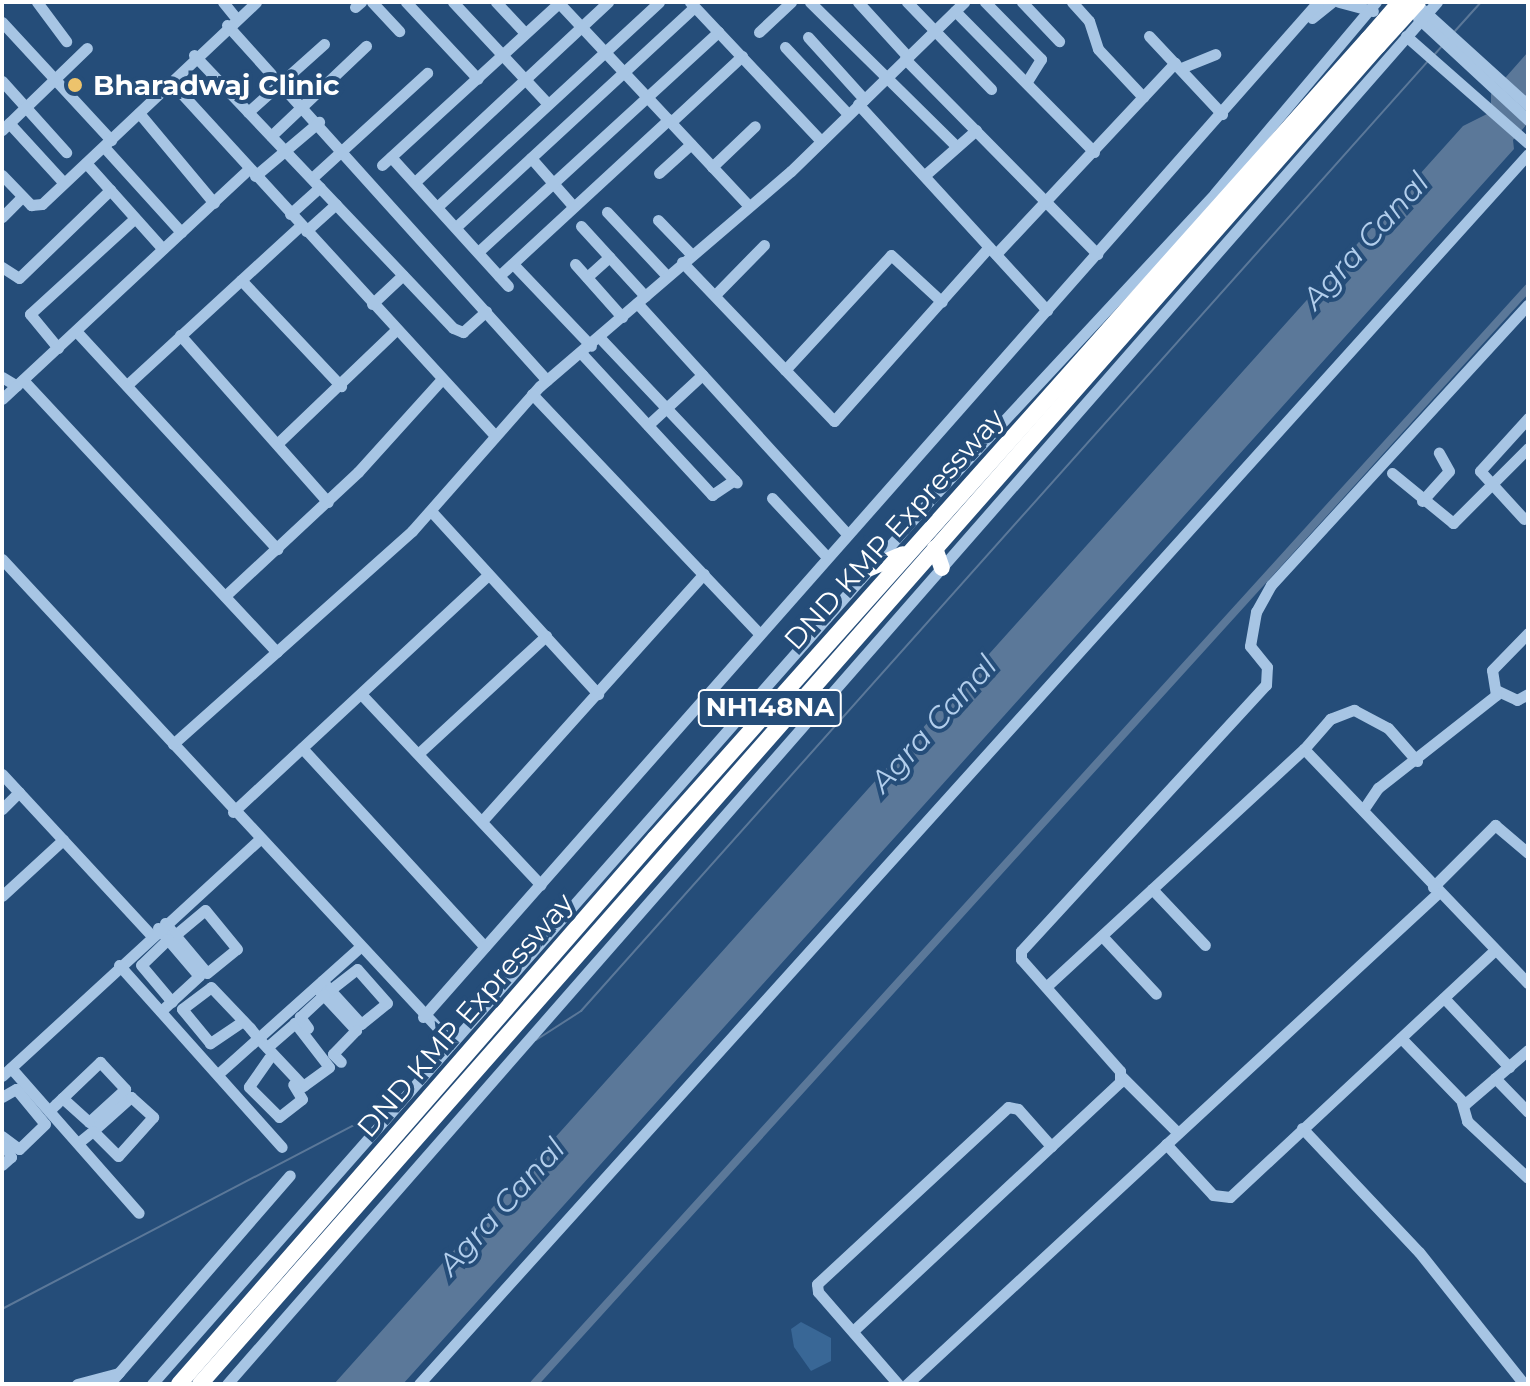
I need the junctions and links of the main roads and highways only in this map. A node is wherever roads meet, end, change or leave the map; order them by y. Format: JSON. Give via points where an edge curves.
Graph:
{"nodes":[{"id":1,"x":1400,"y":2,"type":"edge"},
{"id":2,"x":1428,"y":12,"type":"edge"},
{"id":3,"x":1373,"y":42,"type":"junction"},
{"id":4,"x":935,"y":548,"type":"junction"},
{"id":5,"x":909,"y":551,"type":"junction"},
{"id":6,"x":942,"y":568,"type":"road end"},
{"id":7,"x":868,"y":569,"type":"road end"},
{"id":8,"x":179,"y":1384,"type":"edge"},
{"id":9,"x":200,"y":1384,"type":"edge"}],
"edges":[{"from":1,"to":3,"type":"highway","name":"DND KMP Expressway","number":"NH148NA","bridge":true},
{"from":2,"to":3,"type":"highway","name":"DND KMP Expressway","number":"NH148NA","bridge":true},
{"from":3,"to":4,"type":"highway","name":"DND KMP Expressway","number":"NH148NA"},
{"from":3,"to":5,"type":"highway","name":"DND KMP Expressway","number":"NH148NA"},
{"from":4,"to":6,"type":"highway"},
{"from":4,"to":9,"type":"highway","name":"DND KMP Expressway","number":"NH148NA"},
{"from":5,"to":7,"type":"highway"},
{"from":5,"to":8,"type":"highway","name":"DND KMP Expressway","number":"NH148NA"}]}
